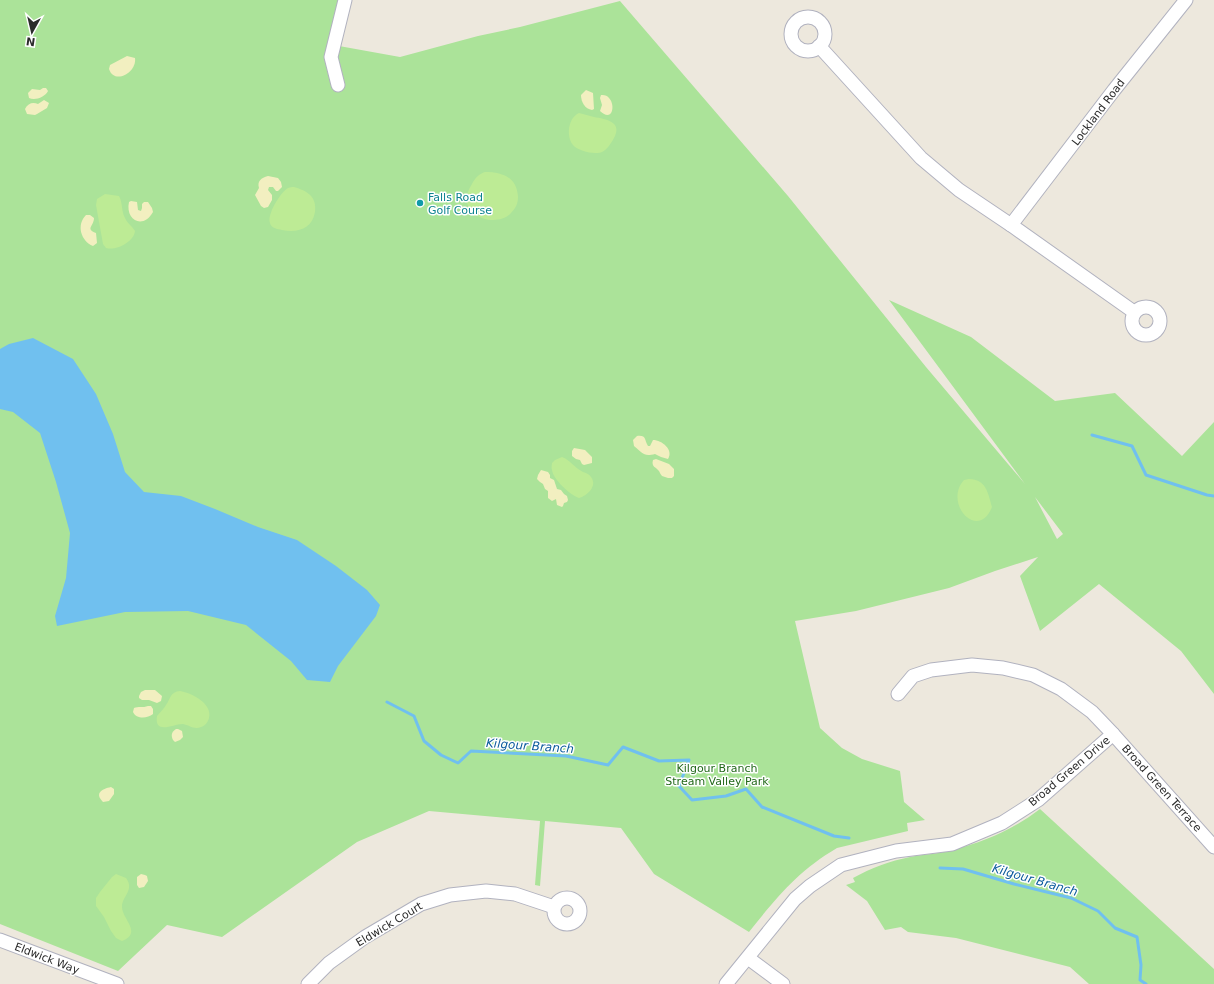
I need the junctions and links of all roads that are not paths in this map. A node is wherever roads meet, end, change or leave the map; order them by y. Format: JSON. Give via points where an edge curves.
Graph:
{"nodes":[{"id":1,"x":345,"y":0,"type":"edge"},
{"id":2,"x":1186,"y":0,"type":"edge"},
{"id":3,"x":819,"y":46,"type":"dead end"},
{"id":4,"x":338,"y":85,"type":"dead end"},
{"id":5,"x":1011,"y":225,"type":"junction"},
{"id":6,"x":1134,"y":312,"type":"dead end"},
{"id":7,"x":898,"y":694,"type":"dead end"},
{"id":8,"x":1113,"y":734,"type":"junction"},
{"id":9,"x":1214,"y":846,"type":"edge"},
{"id":10,"x":554,"y":907,"type":"dead end"},
{"id":11,"x":0,"y":940,"type":"edge"},
{"id":12,"x":748,"y":958,"type":"junction"},
{"id":13,"x":117,"y":984,"type":"edge"},
{"id":14,"x":308,"y":984,"type":"edge"},
{"id":15,"x":726,"y":984,"type":"edge"},
{"id":16,"x":783,"y":984,"type":"edge"}],
"edges":[{"from":1,"to":4,"type":"street","via":[[332,57]]},
{"from":2,"to":5,"type":"street","name":"Lockland Road"},
{"from":3,"to":5,"type":"street","via":[[921,158],[959,190]]},
{"from":5,"to":6,"type":"street"},
{"from":7,"to":8,"type":"street","name":"Broad Green Terrace","via":[[913,676],[931,670],[972,665],[1003,668],[1033,676],[1061,689],[1092,712]]},
{"from":8,"to":9,"type":"street","name":"Broad Green Terrace"},
{"from":8,"to":12,"type":"street","name":"Broad Green Drive","via":[[1038,800],[1002,823],[952,844],[896,851],[842,865],[795,899]]},
{"from":10,"to":14,"type":"street","name":"Eldwick Court","via":[[515,894],[486,891],[450,895],[421,904],[365,937],[329,963]]},
{"from":11,"to":13,"type":"street","name":"Eldwick Way"},
{"from":12,"to":15,"type":"street","name":"Broad Green Drive"},
{"from":12,"to":16,"type":"street"}]}
